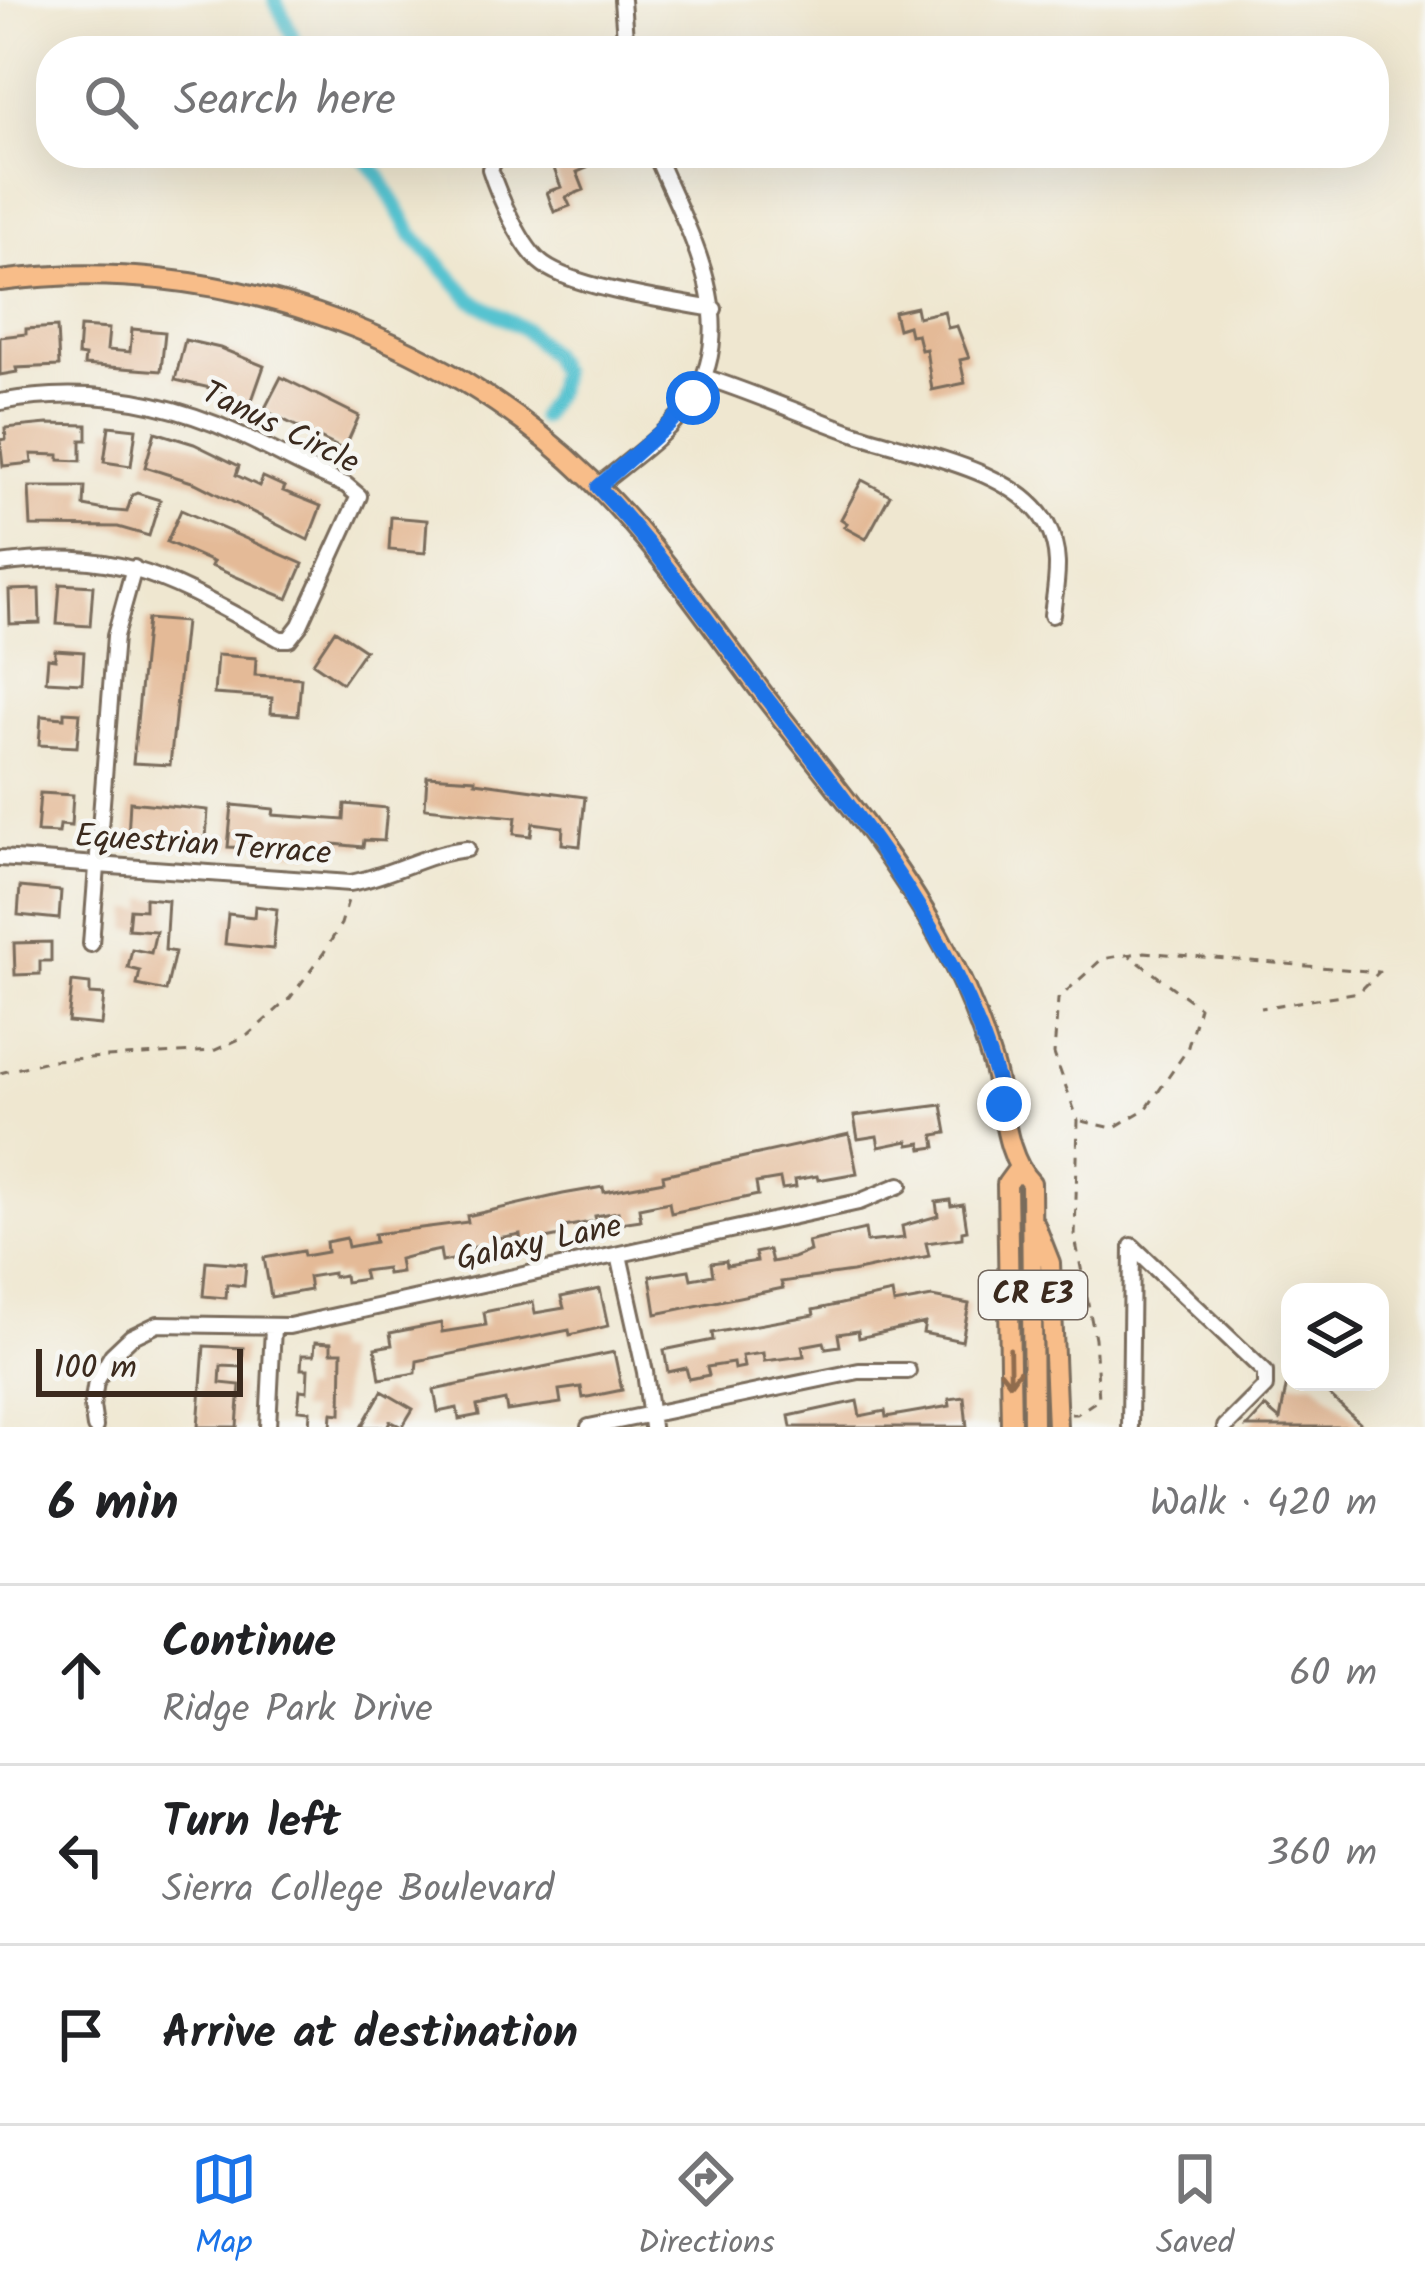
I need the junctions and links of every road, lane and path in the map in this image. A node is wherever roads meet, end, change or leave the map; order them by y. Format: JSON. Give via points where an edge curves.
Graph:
{"nodes":[{"id":1,"x":622,"y":0,"type":"edge"},
{"id":2,"x":625,"y":36,"type":"edge"},
{"id":3,"x":491,"y":168,"type":"edge"},
{"id":4,"x":661,"y":168,"type":"edge"},
{"id":5,"x":0,"y":281,"type":"edge"},
{"id":6,"x":714,"y":309,"type":"junction"},
{"id":7,"x":704,"y":377,"type":"junction"},
{"id":8,"x":0,"y":402,"type":"edge"},
{"id":9,"x":598,"y":487,"type":"junction"},
{"id":10,"x":0,"y":564,"type":"edge"},
{"id":11,"x":134,"y":568,"type":"junction"},
{"id":12,"x":1052,"y":614,"type":"dead end"},
{"id":13,"x":467,"y":849,"type":"dead end"},
{"id":14,"x":0,"y":858,"type":"edge"},
{"id":15,"x":97,"y":866,"type":"junction"},
{"id":16,"x":350,"y":884,"type":"junction"},
{"id":17,"x":91,"y":944,"type":"dead end"},
{"id":18,"x":1129,"y":955,"type":"junction"},
{"id":19,"x":1261,"y":1008,"type":"dead end"},
{"id":20,"x":0,"y":1073,"type":"edge"},
{"id":21,"x":1078,"y":1120,"type":"junction"},
{"id":22,"x":1018,"y":1169,"type":"junction"},
{"id":23,"x":900,"y":1185,"type":"dead end"},
{"id":24,"x":1033,"y":1220,"type":"junction"},
{"id":25,"x":619,"y":1255,"type":"junction"},
{"id":26,"x":273,"y":1328,"type":"junction"},
{"id":27,"x":908,"y":1372,"type":"dead end"},
{"id":28,"x":1056,"y":1419,"type":"edge"},
{"id":29,"x":652,"y":1422,"type":"edge"},
{"id":30,"x":95,"y":1427,"type":"edge"},
{"id":31,"x":268,"y":1427,"type":"edge"},
{"id":32,"x":589,"y":1427,"type":"edge"},
{"id":33,"x":1011,"y":1427,"type":"edge"},
{"id":34,"x":1033,"y":1427,"type":"edge"},
{"id":35,"x":1130,"y":1427,"type":"edge"},
{"id":36,"x":1226,"y":1427,"type":"edge"}],
"edges":[{"from":1,"to":2,"type":"street"},
{"from":3,"to":6,"type":"street","via":[[533,256],[548,268]]},
{"from":4,"to":6,"type":"street"},
{"from":5,"to":9,"type":"main road","number":"CR E3","via":[[167,280],[310,311],[446,372],[527,425]]},
{"from":6,"to":7,"type":"street"},
{"from":7,"to":9,"type":"street","via":[[683,411]]},
{"from":7,"to":12,"type":"street","via":[[969,469],[1021,496],[1046,522],[1060,557]]},
{"from":8,"to":11,"type":"street","name":"Tanus Circle","via":[[85,395],[168,407],[359,496],[289,639]]},
{"from":9,"to":22,"type":"main road","number":"CR E3","via":[[861,821],[928,919],[984,1037]]},
{"from":10,"to":11,"type":"street","name":"Tanus Circle","via":[[68,557]]},
{"from":11,"to":15,"type":"street","via":[[115,636]]},
{"from":13,"to":16,"type":"street","name":"Equestrian Terrace"},
{"from":14,"to":15,"type":"street","name":"Equestrian Terrace"},
{"from":15,"to":16,"type":"street","name":"Equestrian Terrace"},
{"from":15,"to":17,"type":"street"},
{"from":16,"to":20,"type":"path","via":[[349,905],[323,954],[248,1035],[213,1051],[51,1060]]},
{"from":18,"to":19,"type":"path","via":[[1379,972],[1359,992]]},
{"from":18,"to":21,"type":"path","via":[[1102,959],[1058,999],[1054,1054]]},
{"from":18,"to":21,"type":"path","via":[[1199,1006],[1187,1050],[1147,1108],[1113,1128]]},
{"from":21,"to":28,"type":"path","via":[[1075,1238],[1099,1399]]},
{"from":22,"to":24,"type":"main road","number":"CR E3","via":[[1031,1184]]},
{"from":22,"to":33,"type":"main road","number":"CR E3","one_way":true,"via":[[1006,1184]]},
{"from":23,"to":25,"type":"street","name":"Galaxy Lane","via":[[859,1202]]},
{"from":24,"to":28,"type":"main road","via":[[1050,1264]]},
{"from":24,"to":34,"type":"main road","number":"CR E3"},
{"from":25,"to":26,"type":"street","name":"Galaxy Lane"},
{"from":25,"to":29,"type":"street"},
{"from":26,"to":30,"type":"street","name":"Galaxy Lane","via":[[158,1324],[131,1337],[96,1382]]},
{"from":26,"to":31,"type":"street"},
{"from":27,"to":29,"type":"street","via":[[859,1371]]},
{"from":29,"to":32,"type":"street"},
{"from":35,"to":36,"type":"street","via":[[1132,1246],[1264,1372],[1265,1387]]}]}
